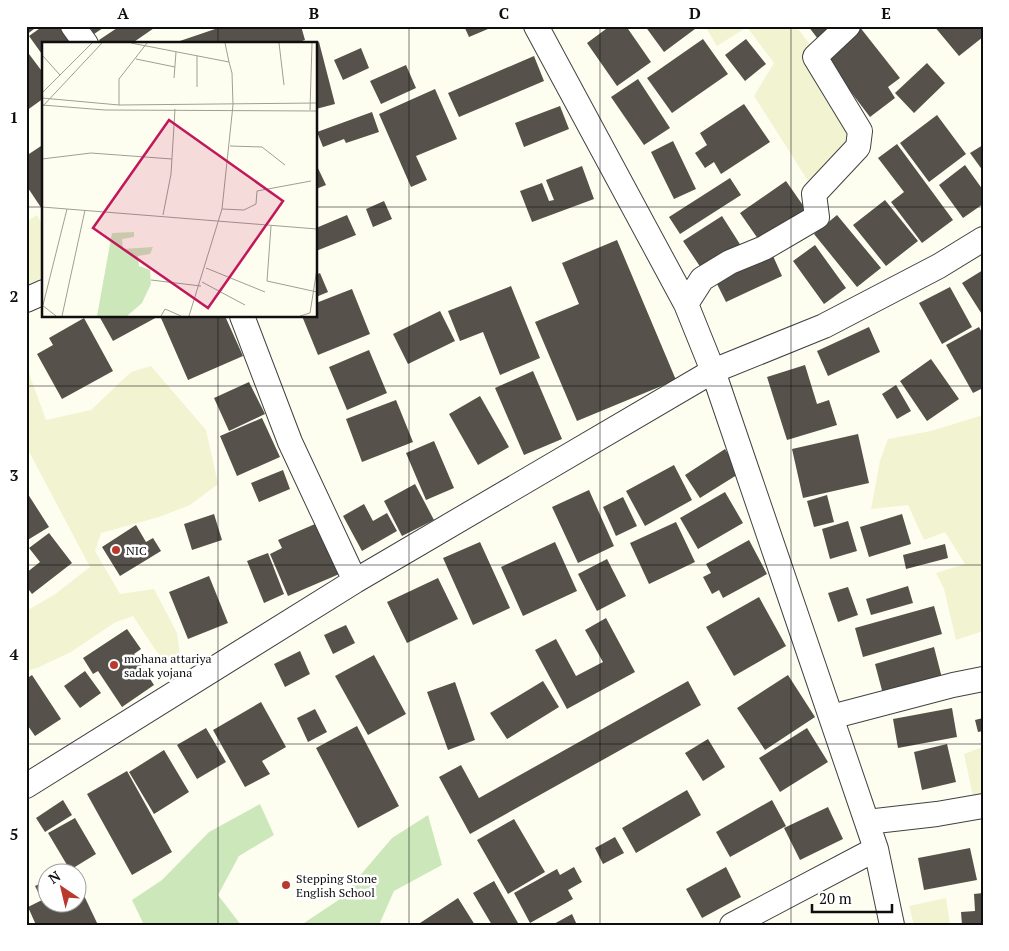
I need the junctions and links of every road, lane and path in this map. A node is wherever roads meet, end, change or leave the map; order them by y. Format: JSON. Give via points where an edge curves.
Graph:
{"nodes":[{"id":1,"x":73,"y":26,"type":"edge"},
{"id":2,"x":536,"y":26,"type":"edge"},
{"id":3,"x":848,"y":26,"type":"edge"},
{"id":4,"x":85,"y":42,"type":"edge"},
{"id":5,"x":983,"y":239,"type":"edge"},
{"id":6,"x":42,"y":293,"type":"edge"},
{"id":7,"x":26,"y":300,"type":"edge"},
{"id":8,"x":686,"y":304,"type":"junction"},
{"id":9,"x":243,"y":318,"type":"edge"},
{"id":10,"x":712,"y":371,"type":"junction"},
{"id":11,"x":355,"y":581,"type":"junction"},
{"id":12,"x":983,"y":679,"type":"edge"},
{"id":13,"x":831,"y":717,"type":"junction"},
{"id":14,"x":26,"y":786,"type":"edge"},
{"id":15,"x":983,"y":806,"type":"edge"},
{"id":16,"x":867,"y":822,"type":"junction"},
{"id":17,"x":876,"y":849,"type":"junction"},
{"id":18,"x":732,"y":925,"type":"edge"},
{"id":19,"x":892,"y":925,"type":"edge"}],
"edges":[{"from":1,"to":4,"type":"street"},
{"from":2,"to":8,"type":"street"},
{"from":3,"to":8,"type":"street","via":[[815,57],[860,131],[858,147],[814,194],[817,217],[702,279]]},
{"from":5,"to":10,"type":"street","via":[[939,266],[824,326]]},
{"from":6,"to":7,"type":"street"},
{"from":8,"to":10,"type":"street"},
{"from":9,"to":11,"type":"street","via":[[290,442]]},
{"from":10,"to":11,"type":"street"},
{"from":10,"to":13,"type":"street"},
{"from":11,"to":14,"type":"street"},
{"from":12,"to":13,"type":"street"},
{"from":13,"to":16,"type":"street"},
{"from":15,"to":16,"type":"street"},
{"from":16,"to":17,"type":"street"},
{"from":17,"to":18,"type":"street"},
{"from":17,"to":19,"type":"street"}]}
